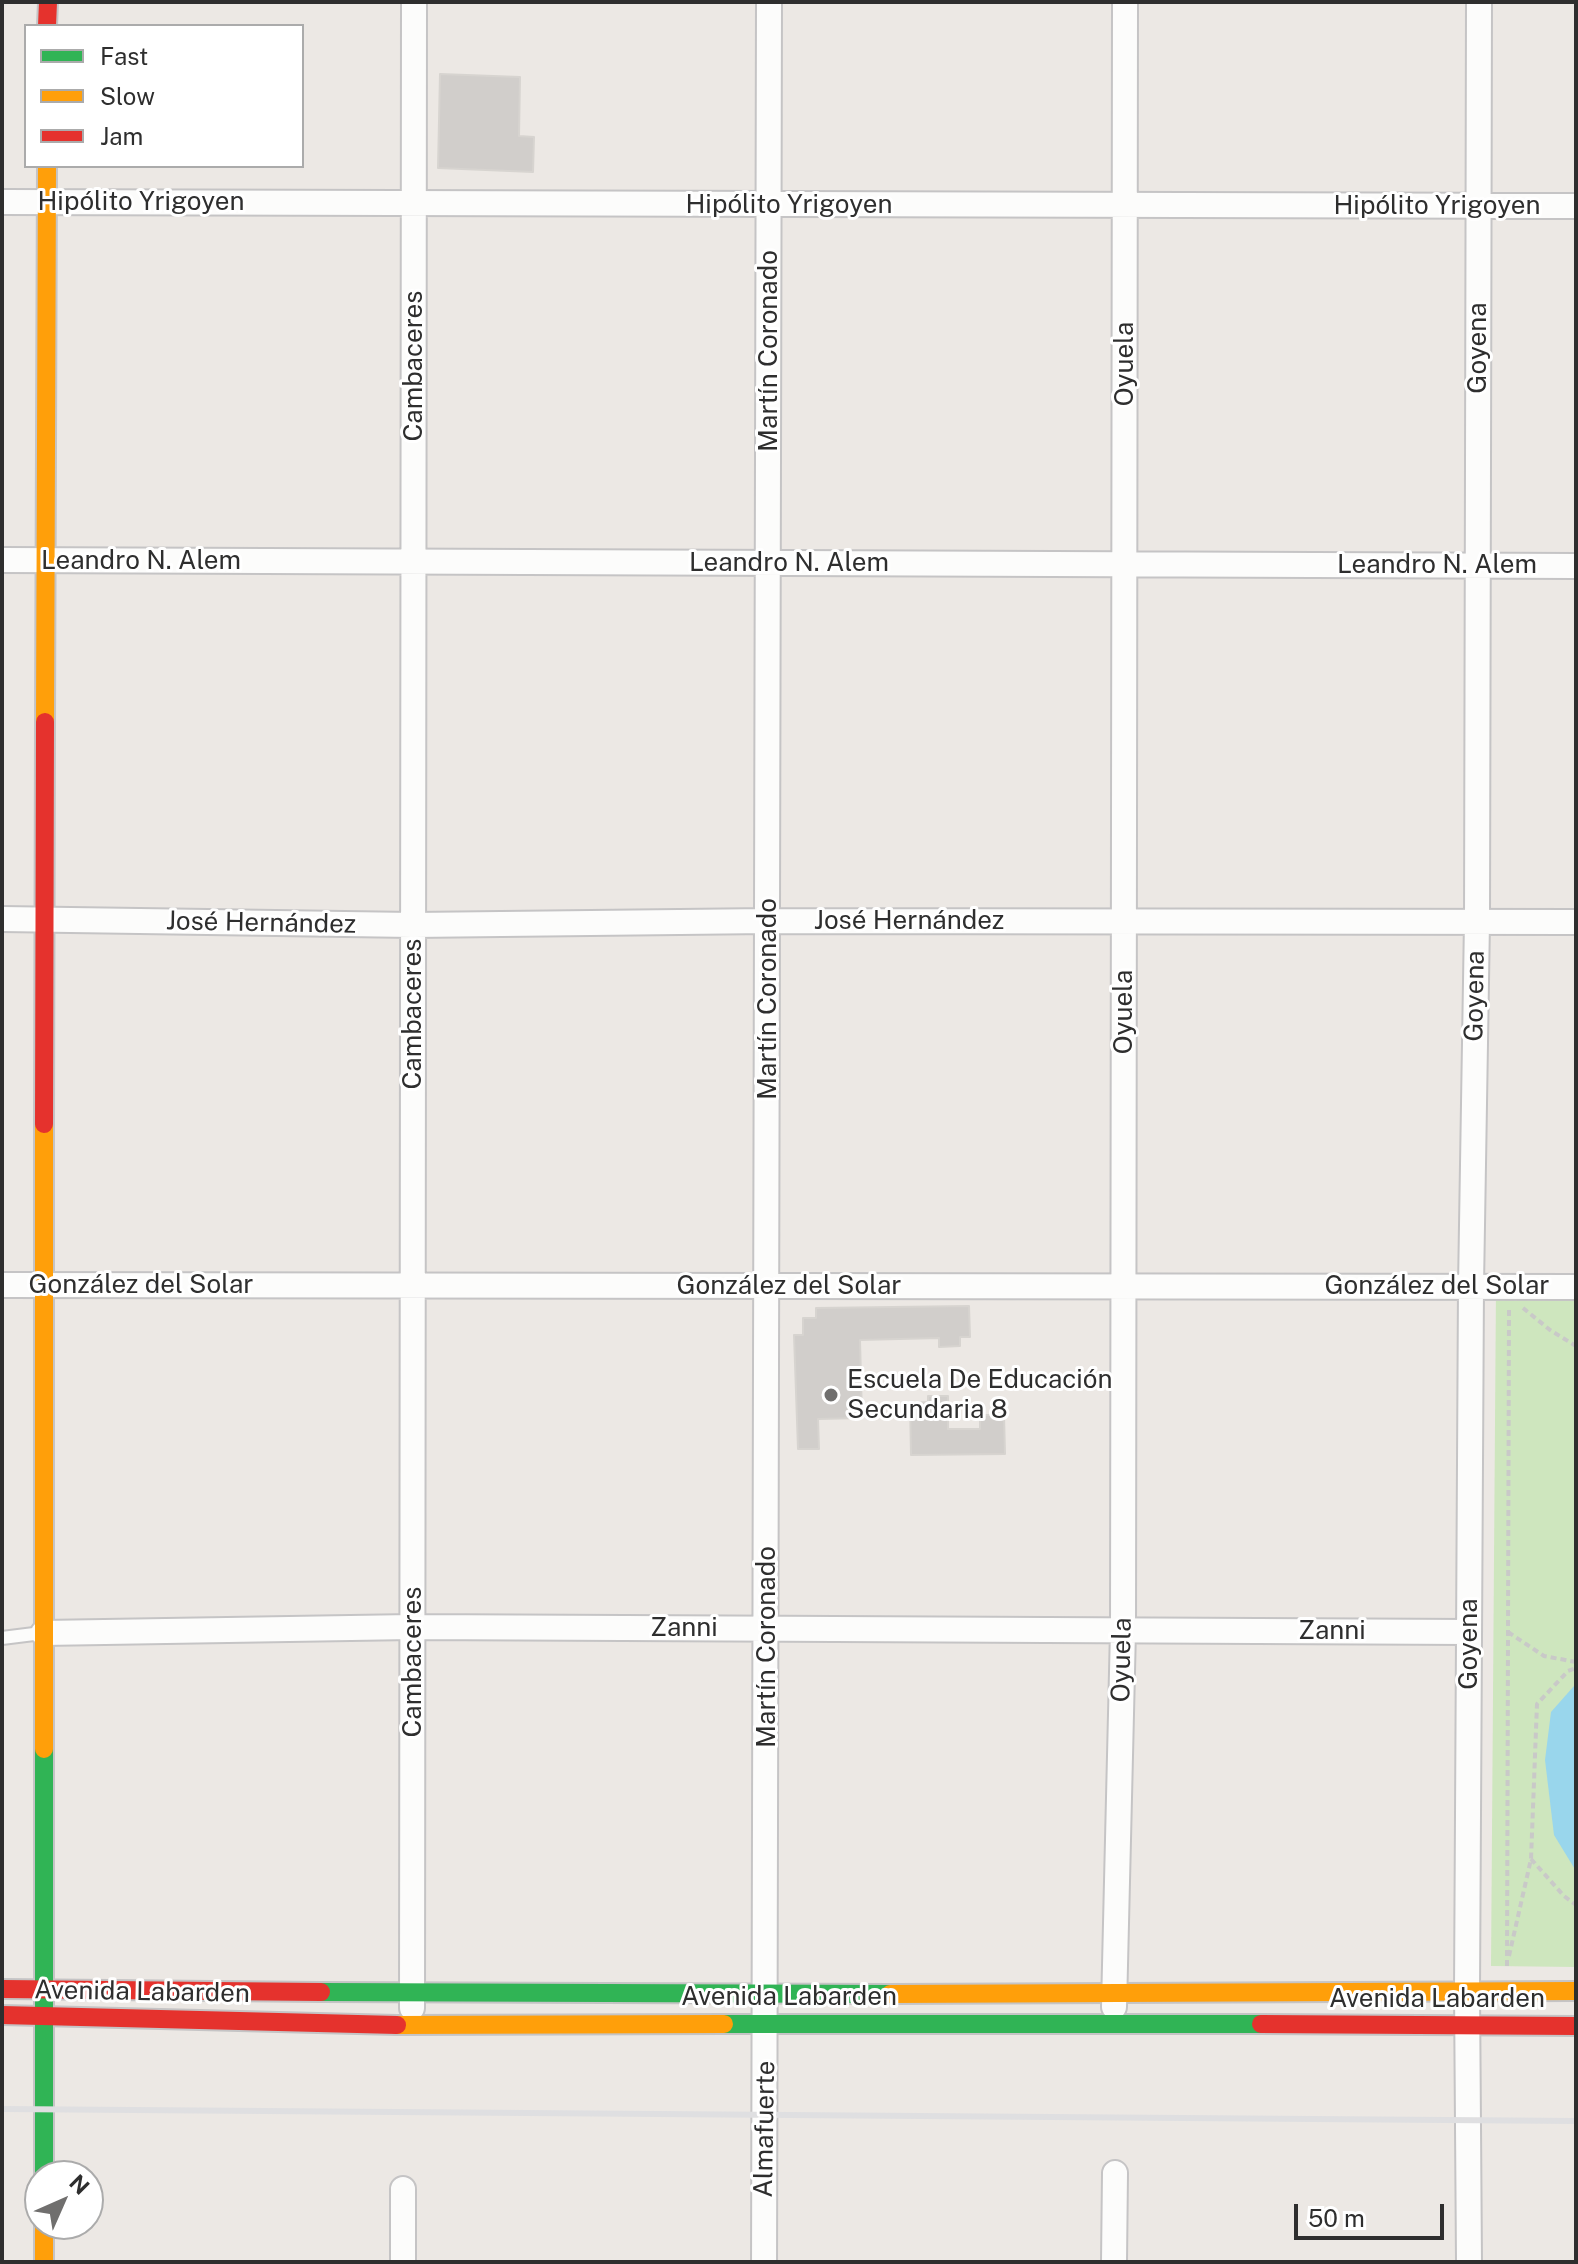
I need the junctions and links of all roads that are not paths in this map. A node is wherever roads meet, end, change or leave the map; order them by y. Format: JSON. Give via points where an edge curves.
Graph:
{"nodes":[{"id":1,"x":48,"y":2,"type":"edge"},
{"id":2,"x":414,"y":2,"type":"edge"},
{"id":3,"x":769,"y":2,"type":"edge"},
{"id":4,"x":1125,"y":2,"type":"edge"},
{"id":5,"x":1479,"y":2,"type":"edge"},
{"id":6,"x":47,"y":24,"type":"edge"},
{"id":7,"x":47,"y":168,"type":"edge"},
{"id":8,"x":47,"y":201,"type":"junction"},
{"id":9,"x":2,"y":202,"type":"edge"},
{"id":10,"x":414,"y":204,"type":"junction"},
{"id":11,"x":769,"y":205,"type":"junction"},
{"id":12,"x":1125,"y":205,"type":"junction"},
{"id":13,"x":1478,"y":206,"type":"junction"},
{"id":14,"x":1576,"y":206,"type":"edge"},
{"id":15,"x":2,"y":560,"type":"edge"},
{"id":16,"x":46,"y":561,"type":"junction"},
{"id":17,"x":413,"y":562,"type":"junction"},
{"id":18,"x":769,"y":563,"type":"junction"},
{"id":19,"x":1124,"y":564,"type":"junction"},
{"id":20,"x":1477,"y":566,"type":"junction"},
{"id":21,"x":1576,"y":566,"type":"edge"},
{"id":22,"x":2,"y":919,"type":"edge"},
{"id":23,"x":45,"y":920,"type":"junction"},
{"id":24,"x":768,"y":921,"type":"junction"},
{"id":25,"x":1477,"y":921,"type":"junction"},
{"id":26,"x":1124,"y":922,"type":"junction"},
{"id":27,"x":1576,"y":922,"type":"edge"},
{"id":28,"x":413,"y":925,"type":"junction"},
{"id":29,"x":2,"y":1285,"type":"edge"},
{"id":30,"x":44,"y":1285,"type":"junction"},
{"id":31,"x":413,"y":1285,"type":"junction"},
{"id":32,"x":768,"y":1286,"type":"junction"},
{"id":33,"x":1123,"y":1286,"type":"junction"},
{"id":34,"x":1471,"y":1286,"type":"junction"},
{"id":35,"x":1576,"y":1287,"type":"edge"},
{"id":36,"x":412,"y":1627,"type":"junction"},
{"id":37,"x":767,"y":1628,"type":"junction"},
{"id":38,"x":1123,"y":1630,"type":"junction"},
{"id":39,"x":1469,"y":1632,"type":"junction"},
{"id":40,"x":43,"y":1633,"type":"junction"},
{"id":41,"x":2,"y":1638,"type":"edge"},
{"id":42,"x":2,"y":1989,"type":"edge"},
{"id":43,"x":44,"y":1990,"type":"junction"},
{"id":44,"x":1467,"y":1990,"type":"junction"},
{"id":45,"x":1576,"y":1991,"type":"edge"},
{"id":46,"x":1113,"y":1993,"type":"junction"},
{"id":47,"x":414,"y":1994,"type":"junction"},
{"id":48,"x":767,"y":1995,"type":"junction"},
{"id":49,"x":2,"y":2015,"type":"edge"},
{"id":50,"x":45,"y":2015,"type":"junction"},
{"id":51,"x":767,"y":2023,"type":"junction"},
{"id":52,"x":1114,"y":2023,"type":"junction"},
{"id":53,"x":411,"y":2025,"type":"junction"},
{"id":54,"x":1468,"y":2025,"type":"junction"},
{"id":55,"x":1576,"y":2026,"type":"edge"},
{"id":56,"x":44,"y":2160,"type":"edge"},
{"id":57,"x":1115,"y":2173,"type":"dead end"},
{"id":58,"x":403,"y":2189,"type":"dead end"},
{"id":59,"x":44,"y":2240,"type":"edge"},
{"id":60,"x":44,"y":2262,"type":"edge"},
{"id":61,"x":403,"y":2262,"type":"edge"},
{"id":62,"x":764,"y":2262,"type":"edge"},
{"id":63,"x":1114,"y":2262,"type":"edge"},
{"id":64,"x":1469,"y":2262,"type":"edge"}],
"edges":[{"from":1,"to":6,"type":"street"},
{"from":2,"to":10,"type":"street","name":"Cambaceres"},
{"from":3,"to":11,"type":"street","name":"Martín Coronado"},
{"from":4,"to":12,"type":"street","name":"Oyuela"},
{"from":5,"to":13,"type":"street","name":"Goyena"},
{"from":7,"to":8,"type":"street"},
{"from":8,"to":9,"type":"street","name":"Hipólito Yrigoyen"},
{"from":8,"to":10,"type":"street","name":"Hipólito Yrigoyen"},
{"from":8,"to":16,"type":"street"},
{"from":10,"to":11,"type":"street","name":"Hipólito Yrigoyen"},
{"from":10,"to":17,"type":"street","name":"Cambaceres"},
{"from":11,"to":12,"type":"street","name":"Hipólito Yrigoyen"},
{"from":11,"to":18,"type":"street","name":"Martín Coronado"},
{"from":12,"to":13,"type":"street","name":"Hipólito Yrigoyen"},
{"from":12,"to":19,"type":"street","name":"Oyuela"},
{"from":13,"to":14,"type":"street","name":"Hipólito Yrigoyen"},
{"from":13,"to":20,"type":"street","name":"Goyena"},
{"from":15,"to":16,"type":"street","name":"Leandro N. Alem"},
{"from":16,"to":17,"type":"street","name":"Leandro N. Alem"},
{"from":16,"to":23,"type":"street"},
{"from":17,"to":18,"type":"street","name":"Leandro N. Alem"},
{"from":17,"to":28,"type":"street","name":"Cambaceres"},
{"from":18,"to":19,"type":"street","name":"Leandro N. Alem"},
{"from":18,"to":24,"type":"street","name":"Martín Coronado"},
{"from":19,"to":20,"type":"street","name":"Leandro N. Alem"},
{"from":19,"to":26,"type":"street","name":"Oyuela"},
{"from":20,"to":21,"type":"street","name":"Leandro N. Alem"},
{"from":20,"to":25,"type":"street","name":"Goyena"},
{"from":22,"to":23,"type":"street","name":"José Hernández"},
{"from":23,"to":28,"type":"street","name":"José Hernández"},
{"from":23,"to":30,"type":"street"},
{"from":24,"to":26,"type":"street","name":"José Hernández"},
{"from":24,"to":28,"type":"street","name":"José Hernández"},
{"from":24,"to":32,"type":"street","name":"Martín Coronado"},
{"from":25,"to":26,"type":"street","name":"José Hernández"},
{"from":25,"to":27,"type":"street","name":"José Hernández"},
{"from":25,"to":34,"type":"street","name":"Goyena"},
{"from":26,"to":33,"type":"street","name":"Oyuela"},
{"from":28,"to":31,"type":"street","name":"Cambaceres"},
{"from":29,"to":30,"type":"street","name":"González del Solar"},
{"from":30,"to":31,"type":"street","name":"González del Solar"},
{"from":30,"to":40,"type":"street"},
{"from":31,"to":32,"type":"street","name":"González del Solar"},
{"from":31,"to":36,"type":"street","name":"Cambaceres"},
{"from":32,"to":33,"type":"street","name":"González del Solar"},
{"from":32,"to":37,"type":"street","name":"Martín Coronado"},
{"from":33,"to":34,"type":"street","name":"González del Solar"},
{"from":33,"to":38,"type":"street","name":"Oyuela"},
{"from":34,"to":35,"type":"street","name":"González del Solar"},
{"from":34,"to":39,"type":"street","name":"Goyena"},
{"from":36,"to":37,"type":"street","name":"Zanni"},
{"from":36,"to":40,"type":"street","name":"Zanni"},
{"from":36,"to":47,"type":"street","name":"Cambaceres"},
{"from":37,"to":38,"type":"street","name":"Zanni"},
{"from":37,"to":48,"type":"street","name":"Martín Coronado"},
{"from":38,"to":39,"type":"street","name":"Zanni"},
{"from":38,"to":46,"type":"street","name":"Oyuela"},
{"from":39,"to":44,"type":"street","name":"Goyena"},
{"from":40,"to":41,"type":"lane"},
{"from":40,"to":43,"type":"street"},
{"from":42,"to":43,"type":"street","name":"Avenida Labarden"},
{"from":43,"to":47,"type":"street","name":"Avenida Labarden"},
{"from":43,"to":50,"type":"street"},
{"from":44,"to":45,"type":"street","name":"Avenida Labarden"},
{"from":44,"to":46,"type":"street","name":"Avenida Labarden"},
{"from":44,"to":54,"type":"street","name":"Goyena"},
{"from":46,"to":48,"type":"street","name":"Avenida Labarden"},
{"from":46,"to":52,"type":"street","name":"Oyuela"},
{"from":47,"to":48,"type":"street","name":"Avenida Labarden"},
{"from":47,"to":53,"type":"street","name":"Cambaceres"},
{"from":48,"to":51,"type":"street","name":"Almafuerte"},
{"from":49,"to":50,"type":"street","name":"Avenida Labarden"},
{"from":50,"to":53,"type":"street","name":"Avenida Labarden"},
{"from":50,"to":56,"type":"street"},
{"from":51,"to":52,"type":"street","name":"Avenida Labarden"},
{"from":51,"to":53,"type":"street","name":"Avenida Labarden"},
{"from":51,"to":62,"type":"street","name":"Almafuerte"},
{"from":52,"to":54,"type":"street","name":"Avenida Labarden"},
{"from":54,"to":55,"type":"street","name":"Avenida Labarden"},
{"from":54,"to":64,"type":"street","name":"Goyena"},
{"from":57,"to":63,"type":"street"},
{"from":58,"to":61,"type":"street"},
{"from":59,"to":60,"type":"street"}]}
